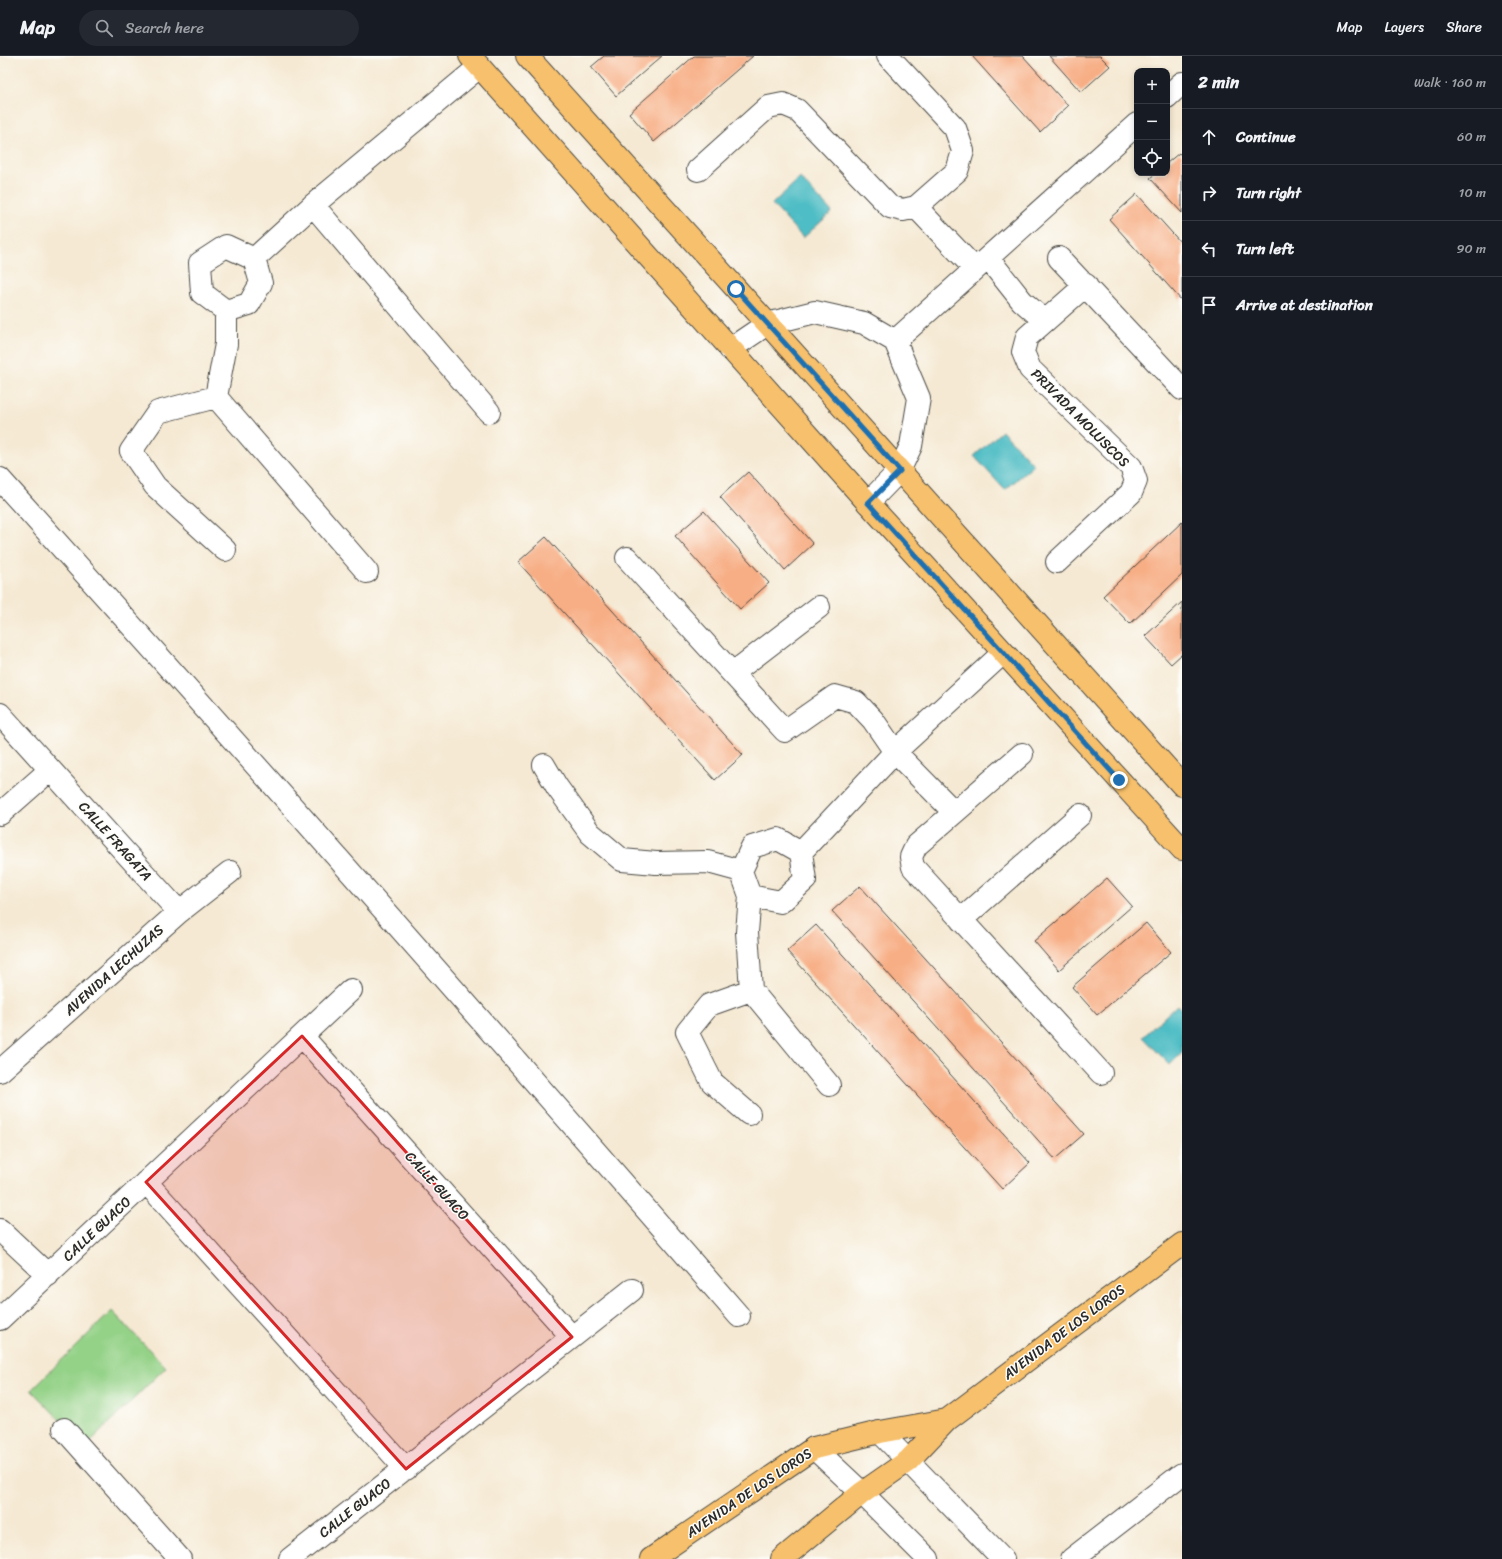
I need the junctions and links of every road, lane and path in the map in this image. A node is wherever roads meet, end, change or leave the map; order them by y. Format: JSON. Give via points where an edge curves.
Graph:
{"nodes":[{"id":1,"x":527,"y":56,"type":"edge"},
{"id":2,"x":888,"y":56,"type":"edge"},
{"id":3,"x":474,"y":61,"type":"edge"},
{"id":4,"x":1182,"y":83,"type":"edge"},
{"id":5,"x":1170,"y":94,"type":"edge"},
{"id":6,"x":1134,"y":127,"type":"edge"},
{"id":7,"x":698,"y":170,"type":"dead end"},
{"id":8,"x":314,"y":205,"type":"junction"},
{"id":9,"x":916,"y":207,"type":"junction"},
{"id":10,"x":1059,"y":258,"type":"dead end"},
{"id":11,"x":254,"y":259,"type":"junction"},
{"id":12,"x":982,"y":264,"type":"junction"},
{"id":13,"x":1086,"y":285,"type":"junction"},
{"id":14,"x":226,"y":311,"type":"junction"},
{"id":15,"x":1045,"y":321,"type":"junction"},
{"id":16,"x":768,"y":324,"type":"junction"},
{"id":17,"x":895,"y":341,"type":"junction"},
{"id":18,"x":730,"y":349,"type":"junction"},
{"id":19,"x":1182,"y":389,"type":"edge"},
{"id":20,"x":216,"y":397,"type":"junction"},
{"id":21,"x":489,"y":412,"type":"dead end"},
{"id":22,"x":900,"y":471,"type":"junction"},
{"id":23,"x":0,"y":479,"type":"edge"},
{"id":24,"x":868,"y":503,"type":"junction"},
{"id":25,"x":225,"y":550,"type":"dead end"},
{"id":26,"x":627,"y":558,"type":"dead end"},
{"id":27,"x":1057,"y":562,"type":"dead end"},
{"id":28,"x":367,"y":572,"type":"dead end"},
{"id":29,"x":819,"y":607,"type":"dead end"},
{"id":30,"x":1003,"y":653,"type":"junction"},
{"id":31,"x":733,"y":673,"type":"junction"},
{"id":32,"x":0,"y":714,"type":"edge"},
{"id":33,"x":895,"y":752,"type":"junction"},
{"id":34,"x":1022,"y":754,"type":"dead end"},
{"id":35,"x":544,"y":765,"type":"dead end"},
{"id":36,"x":50,"y":770,"type":"junction"},
{"id":37,"x":1182,"y":785,"type":"edge"},
{"id":38,"x":954,"y":812,"type":"junction"},
{"id":39,"x":0,"y":814,"type":"edge"},
{"id":40,"x":1080,"y":815,"type":"dead end"},
{"id":41,"x":1182,"y":850,"type":"edge"},
{"id":42,"x":801,"y":852,"type":"junction"},
{"id":43,"x":741,"y":871,"type":"junction"},
{"id":44,"x":230,"y":872,"type":"dead end"},
{"id":45,"x":750,"y":896,"type":"junction"},
{"id":46,"x":179,"y":912,"type":"junction"},
{"id":47,"x":961,"y":920,"type":"junction"},
{"id":48,"x":351,"y":990,"type":"dead end"},
{"id":49,"x":751,"y":990,"type":"junction"},
{"id":50,"x":302,"y":1036,"type":"junction"},
{"id":51,"x":0,"y":1071,"type":"edge"},
{"id":52,"x":1101,"y":1073,"type":"dead end"},
{"id":53,"x":829,"y":1085,"type":"dead end"},
{"id":54,"x":749,"y":1114,"type":"dead end"},
{"id":55,"x":146,"y":1182,"type":"junction"},
{"id":56,"x":0,"y":1230,"type":"edge"},
{"id":57,"x":1182,"y":1244,"type":"edge"},
{"id":58,"x":48,"y":1275,"type":"junction"},
{"id":59,"x":632,"y":1290,"type":"dead end"},
{"id":60,"x":739,"y":1316,"type":"dead end"},
{"id":61,"x":0,"y":1320,"type":"edge"},
{"id":62,"x":572,"y":1337,"type":"junction"},
{"id":63,"x":947,"y":1420,"type":"junction"},
{"id":64,"x":64,"y":1429,"type":"dead end"},
{"id":65,"x":880,"y":1432,"type":"junction"},
{"id":66,"x":814,"y":1448,"type":"junction"},
{"id":67,"x":908,"y":1461,"type":"junction"},
{"id":68,"x":406,"y":1469,"type":"junction"},
{"id":69,"x":1182,"y":1474,"type":"edge"},
{"id":70,"x":862,"y":1493,"type":"junction"},
{"id":71,"x":303,"y":1555,"type":"edge"},
{"id":72,"x":180,"y":1559,"type":"edge"},
{"id":73,"x":651,"y":1559,"type":"edge"},
{"id":74,"x":782,"y":1559,"type":"edge"},
{"id":75,"x":928,"y":1559,"type":"edge"},
{"id":76,"x":1002,"y":1559,"type":"edge"},
{"id":77,"x":1072,"y":1559,"type":"edge"}],
"edges":[{"from":1,"to":16,"type":"main road"},
{"from":2,"to":9,"type":"street","via":[[955,128],[963,151],[957,171]]},
{"from":3,"to":8,"type":"street"},
{"from":3,"to":18,"type":"main road"},
{"from":4,"to":5,"type":"street"},
{"from":6,"to":12,"type":"street"},
{"from":7,"to":9,"type":"street","via":[[768,106],[783,104],[797,110],[890,207],[903,210]]},
{"from":8,"to":11,"type":"street"},
{"from":8,"to":21,"type":"street"},
{"from":9,"to":12,"type":"street"},
{"from":10,"to":13,"type":"street"},
{"from":11,"to":14,"type":"street","via":[[261,282],[249,304]]},
{"from":11,"to":14,"type":"street","via":[[226,246],[200,263],[202,293]]},
{"from":12,"to":15,"type":"street"},
{"from":12,"to":17,"type":"street"},
{"from":13,"to":15,"type":"street","name":"PRIVADA MOLUSCOS"},
{"from":13,"to":19,"type":"street"},
{"from":14,"to":20,"type":"street","via":[[226,344]]},
{"from":15,"to":27,"type":"street","name":"PRIVADA MOLUSCOS","via":[[1027,337],[1023,352],[1030,369],[1131,467],[1136,481],[1131,493]]},
{"from":16,"to":17,"type":"street","via":[[814,312],[864,323]]},
{"from":16,"to":18,"type":"street"},
{"from":16,"to":22,"type":"main road"},
{"from":17,"to":22,"type":"street","via":[[919,398],[911,446]]},
{"from":18,"to":24,"type":"main road"},
{"from":20,"to":25,"type":"street","via":[[158,412],[131,451],[155,486]]},
{"from":20,"to":28,"type":"street"},
{"from":22,"to":24,"type":"street"},
{"from":22,"to":37,"type":"main road"},
{"from":23,"to":60,"type":"street","via":[[526,1070]]},
{"from":24,"to":30,"type":"main road"},
{"from":26,"to":31,"type":"street"},
{"from":29,"to":31,"type":"street"},
{"from":30,"to":33,"type":"street"},
{"from":30,"to":41,"type":"main road"},
{"from":31,"to":33,"type":"street","via":[[786,731],[835,696],[856,702],[873,720]]},
{"from":32,"to":36,"type":"street","name":"CALLE FRAGATA"},
{"from":33,"to":38,"type":"street"},
{"from":33,"to":42,"type":"street"},
{"from":34,"to":38,"type":"street"},
{"from":35,"to":43,"type":"street","via":[[590,833],[622,860],[656,863],[708,862]]},
{"from":36,"to":39,"type":"street"},
{"from":36,"to":46,"type":"street","name":"CALLE FRAGATA"},
{"from":38,"to":47,"type":"street","via":[[916,846],[911,857],[913,867]]},
{"from":40,"to":47,"type":"street"},
{"from":42,"to":43,"type":"street","via":[[778,839],[758,845],[752,847]]},
{"from":42,"to":45,"type":"street","via":[[805,880],[780,902]]},
{"from":43,"to":45,"type":"street"},
{"from":44,"to":46,"type":"street","name":"AVENIDA LECHUZAS"},
{"from":45,"to":49,"type":"street","via":[[747,932]]},
{"from":46,"to":51,"type":"street","name":"AVENIDA LECHUZAS"},
{"from":47,"to":52,"type":"street"},
{"from":48,"to":50,"type":"street","name":"CALLE GUACO"},
{"from":49,"to":53,"type":"street"},
{"from":49,"to":54,"type":"street","via":[[709,1005],[687,1032],[712,1082]]},
{"from":50,"to":55,"type":"street","name":"CALLE GUACO"},
{"from":50,"to":62,"type":"street","name":"CALLE GUACO"},
{"from":55,"to":58,"type":"street","name":"CALLE GUACO"},
{"from":55,"to":68,"type":"street","name":"CALLE GUACO"},
{"from":56,"to":58,"type":"street"},
{"from":57,"to":63,"type":"main road","name":"AVENIDA DE LOS LOROS"},
{"from":58,"to":61,"type":"street","name":"CALLE GUACO"},
{"from":59,"to":62,"type":"street","name":"CALLE GUACO"},
{"from":62,"to":68,"type":"street","name":"CALLE GUACO"},
{"from":63,"to":65,"type":"main road","name":"AVENIDA DE LOS LOROS"},
{"from":63,"to":67,"type":"main road","name":"AVENIDA DE LOS LOROS"},
{"from":64,"to":72,"type":"street"},
{"from":65,"to":66,"type":"main road","name":"AVENIDA DE LOS LOROS"},
{"from":65,"to":67,"type":"street"},
{"from":66,"to":70,"type":"street"},
{"from":66,"to":73,"type":"main road","name":"AVENIDA DE LOS LOROS"},
{"from":67,"to":70,"type":"main road","name":"AVENIDA DE LOS LOROS"},
{"from":67,"to":76,"type":"street"},
{"from":68,"to":71,"type":"street","name":"CALLE GUACO"},
{"from":69,"to":77,"type":"street"},
{"from":70,"to":74,"type":"main road","name":"AVENIDA DE LOS LOROS"},
{"from":70,"to":75,"type":"street"}]}
